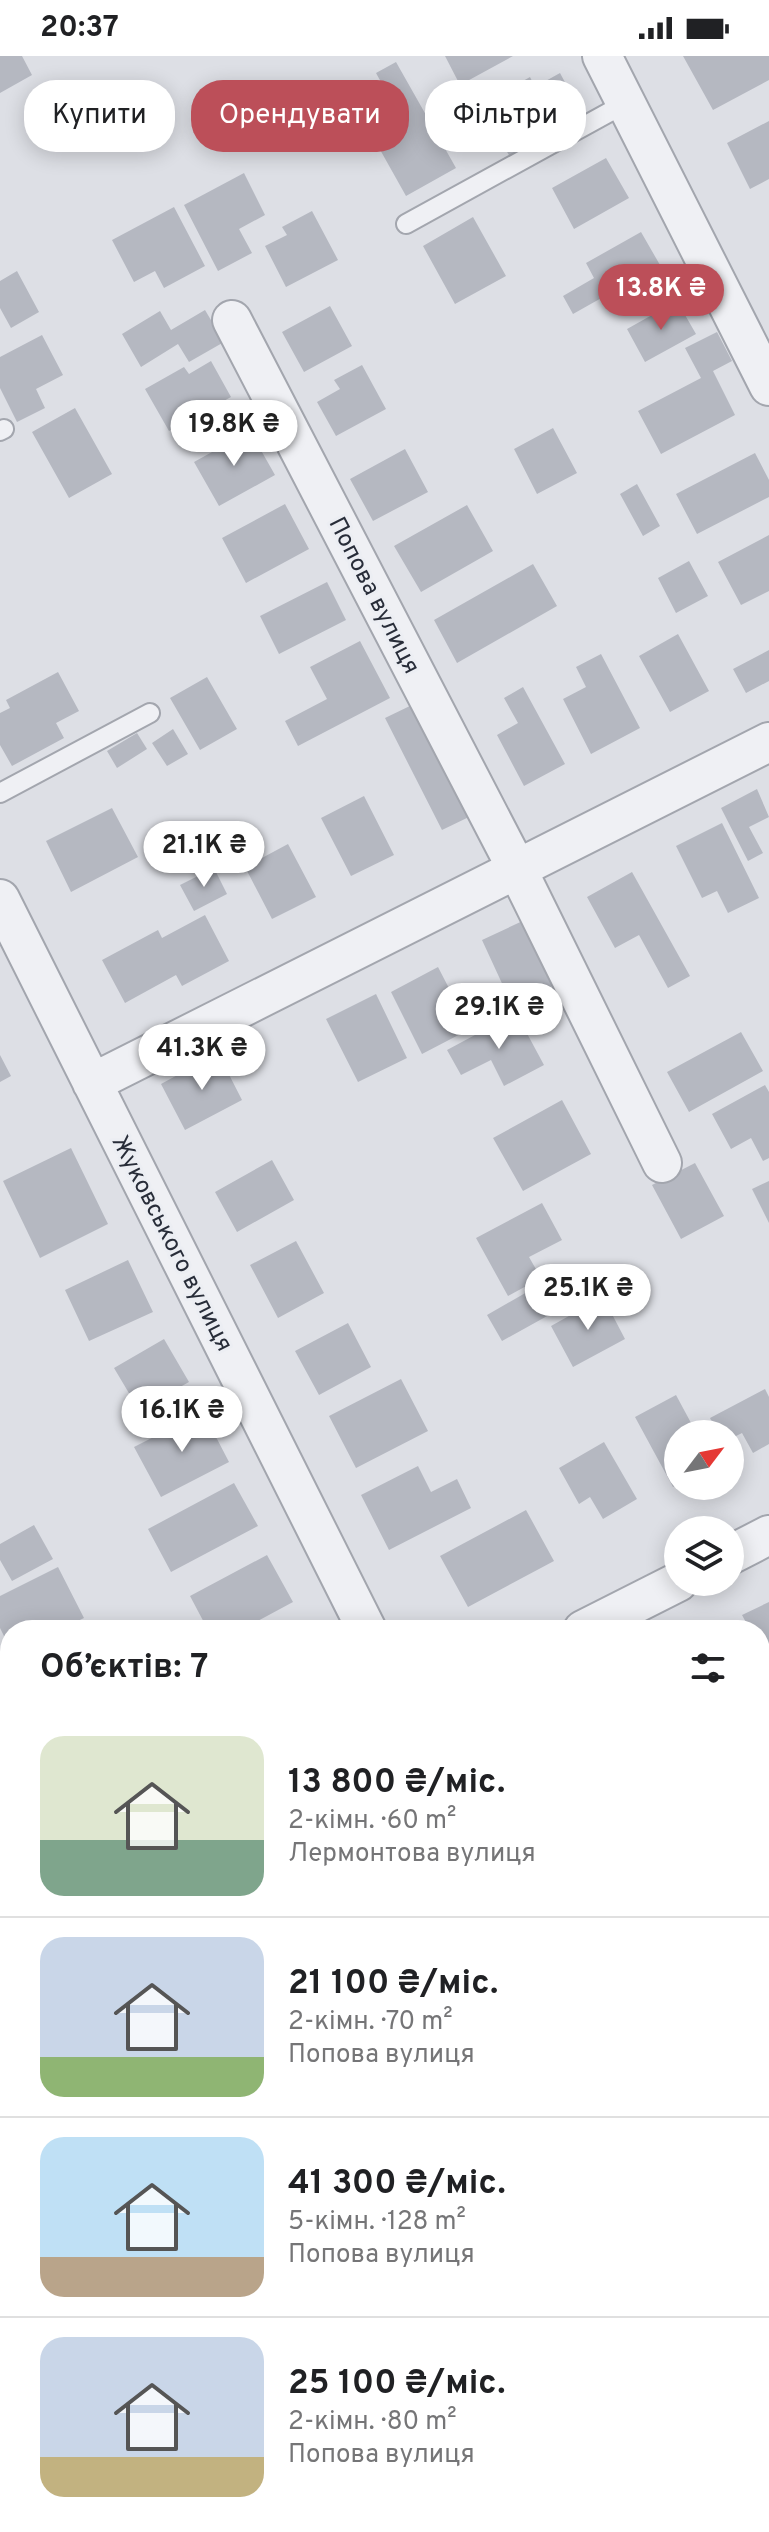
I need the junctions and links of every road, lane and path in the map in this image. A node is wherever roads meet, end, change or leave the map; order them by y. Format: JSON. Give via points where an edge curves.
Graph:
{"nodes":[{"id":1,"x":602,"y":56,"type":"edge"},
{"id":2,"x":626,"y":103,"type":"junction"},
{"id":3,"x":406,"y":224,"type":"dead end"},
{"id":4,"x":232,"y":320,"type":"dead end"},
{"id":5,"x":769,"y":386,"type":"edge"},
{"id":6,"x":150,"y":713,"type":"dead end"},
{"id":7,"x":769,"y":742,"type":"edge"},
{"id":8,"x":0,"y":793,"type":"edge"},
{"id":9,"x":517,"y":869,"type":"junction"},
{"id":10,"x":0,"y":899,"type":"edge"},
{"id":11,"x":92,"y":1083,"type":"junction"},
{"id":12,"x":662,"y":1163,"type":"dead end"},
{"id":13,"x":769,"y":1535,"type":"edge"},
{"id":14,"x":744,"y":1548,"type":"edge"},
{"id":15,"x":664,"y":1589,"type":"edge"},
{"id":16,"x":362,"y":1620,"type":"edge"},
{"id":17,"x":603,"y":1620,"type":"edge"}],
"edges":[{"from":1,"to":2,"type":"street"},
{"from":2,"to":3,"type":"lane"},
{"from":2,"to":5,"type":"street"},
{"from":4,"to":9,"type":"street","name":"Попова вулиця"},
{"from":6,"to":8,"type":"lane"},
{"from":7,"to":9,"type":"street"},
{"from":9,"to":11,"type":"street"},
{"from":9,"to":12,"type":"street","name":"Попова вулиця"},
{"from":10,"to":11,"type":"street","name":"Жуковського вулиця"},
{"from":11,"to":16,"type":"street","name":"Жуковського вулиця"},
{"from":13,"to":14,"type":"street"},
{"from":15,"to":17,"type":"street"}]}
